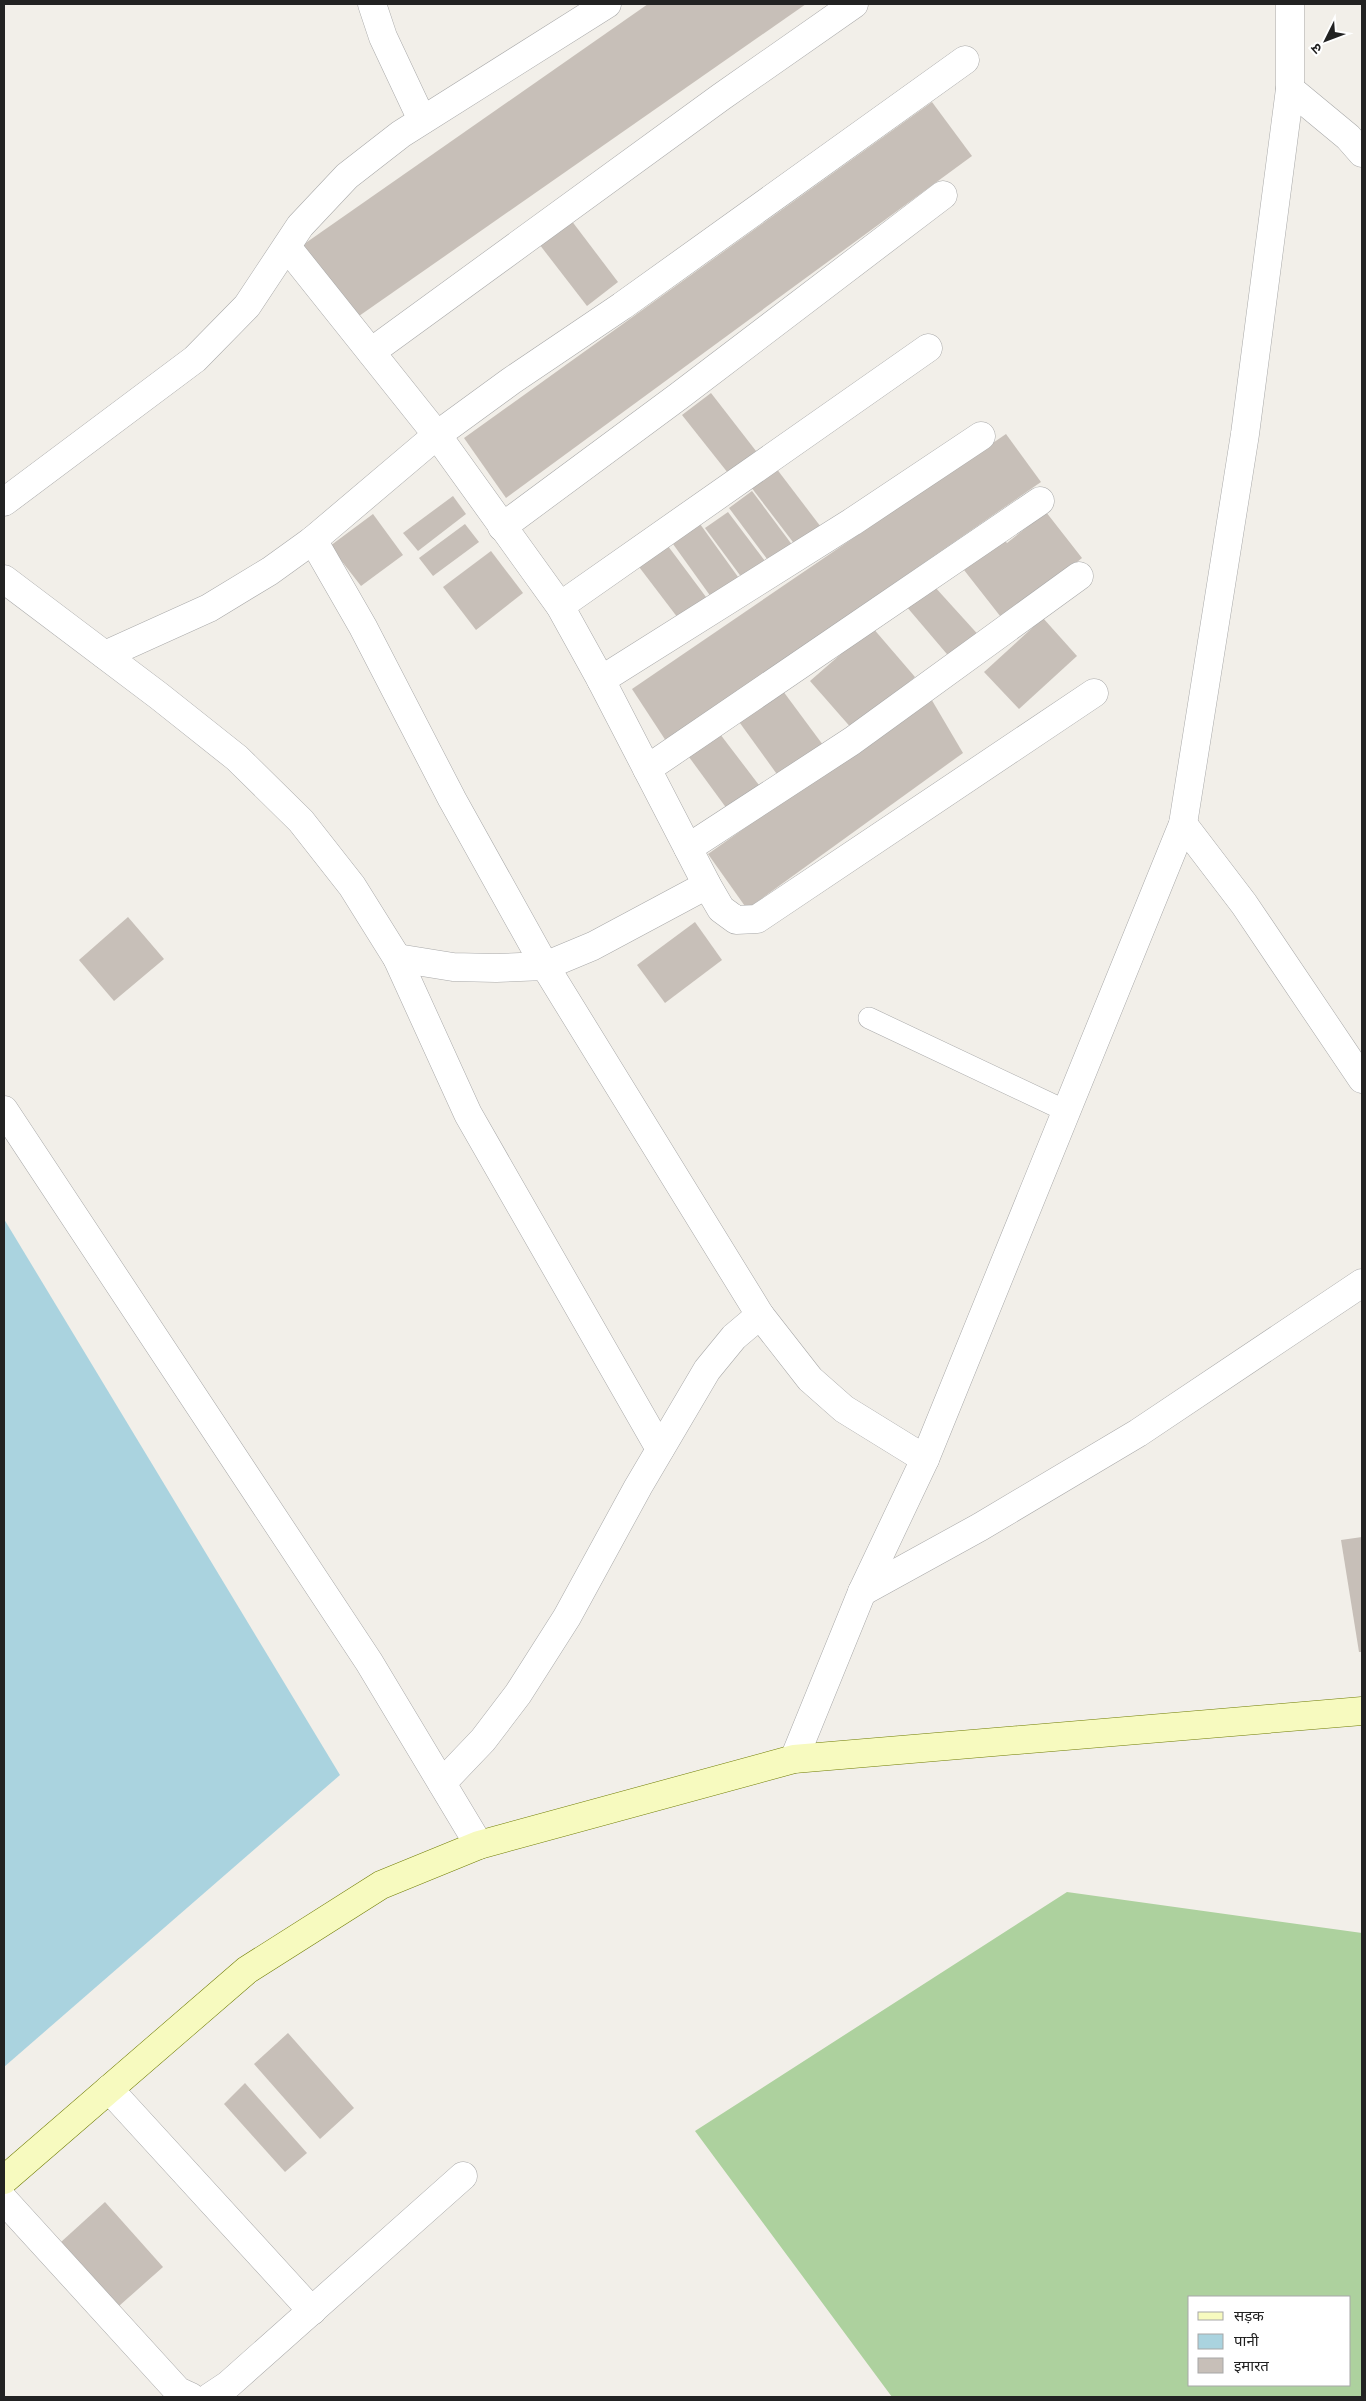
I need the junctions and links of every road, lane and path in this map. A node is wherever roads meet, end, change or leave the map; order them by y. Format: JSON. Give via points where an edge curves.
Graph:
{"nodes":[{"id":1,"x":372,"y":4,"type":"edge"},
{"id":2,"x":607,"y":4,"type":"edge"},
{"id":3,"x":854,"y":4,"type":"edge"},
{"id":4,"x":1290,"y":4,"type":"edge"},
{"id":5,"x":965,"y":60,"type":"dead end"},
{"id":6,"x":1290,"y":89,"type":"junction"},
{"id":7,"x":422,"y":120,"type":"junction"},
{"id":8,"x":1362,"y":153,"type":"edge"},
{"id":9,"x":942,"y":195,"type":"dead end"},
{"id":10,"x":287,"y":246,"type":"junction"},
{"id":11,"x":928,"y":348,"type":"dead end"},
{"id":12,"x":371,"y":352,"type":"junction"},
{"id":13,"x":437,"y":435,"type":"junction"},
{"id":14,"x":981,"y":436,"type":"dead end"},
{"id":15,"x":1040,"y":501,"type":"dead end"},
{"id":16,"x":4,"y":502,"type":"edge"},
{"id":17,"x":502,"y":527,"type":"junction"},
{"id":18,"x":313,"y":540,"type":"junction"},
{"id":19,"x":1079,"y":576,"type":"dead end"},
{"id":20,"x":4,"y":578,"type":"edge"},
{"id":21,"x":560,"y":606,"type":"junction"},
{"id":22,"x":105,"y":654,"type":"junction"},
{"id":23,"x":601,"y":680,"type":"junction"},
{"id":24,"x":1094,"y":693,"type":"dead end"},
{"id":25,"x":647,"y":769,"type":"junction"},
{"id":26,"x":1183,"y":824,"type":"junction"},
{"id":27,"x":688,"y":848,"type":"junction"},
{"id":28,"x":707,"y":884,"type":"junction"},
{"id":29,"x":397,"y":958,"type":"junction"},
{"id":30,"x":545,"y":966,"type":"junction"},
{"id":31,"x":870,"y":1018,"type":"dead end"},
{"id":32,"x":1362,"y":1079,"type":"edge"},
{"id":33,"x":4,"y":1110,"type":"edge"},
{"id":34,"x":1066,"y":1112,"type":"junction"},
{"id":35,"x":1362,"y":1283,"type":"edge"},
{"id":36,"x":760,"y":1315,"type":"junction"},
{"id":37,"x":660,"y":1449,"type":"junction"},
{"id":38,"x":925,"y":1459,"type":"junction"},
{"id":39,"x":862,"y":1592,"type":"junction"},
{"id":40,"x":1362,"y":1711,"type":"edge"},
{"id":41,"x":794,"y":1759,"type":"junction"},
{"id":42,"x":442,"y":1784,"type":"junction"},
{"id":43,"x":479,"y":1846,"type":"junction"},
{"id":44,"x":109,"y":2089,"type":"junction"},
{"id":45,"x":463,"y":2176,"type":"dead end"},
{"id":46,"x":4,"y":2180,"type":"edge"},
{"id":47,"x":4,"y":2200,"type":"edge"},
{"id":48,"x":312,"y":2311,"type":"junction"},
{"id":49,"x":191,"y":2397,"type":"edge"},
{"id":50,"x":210,"y":2397,"type":"edge"}],
"edges":[{"from":1,"to":7,"type":"street","via":[[383,37]]},
{"from":2,"to":7,"type":"street"},
{"from":3,"to":12,"type":"street","via":[[713,102]]},
{"from":4,"to":6,"type":"street"},
{"from":5,"to":13,"type":"street"},
{"from":6,"to":8,"type":"street","via":[[1348,137]]},
{"from":6,"to":26,"type":"street","via":[[1245,434]]},
{"from":7,"to":10,"type":"street","via":[[347,176],[300,226]]},
{"from":9,"to":17,"type":"street"},
{"from":10,"to":12,"type":"street"},
{"from":10,"to":16,"type":"street","via":[[246,306],[195,358]]},
{"from":11,"to":21,"type":"street"},
{"from":12,"to":13,"type":"street"},
{"from":13,"to":17,"type":"street"},
{"from":13,"to":18,"type":"street"},
{"from":14,"to":23,"type":"street","via":[[852,522]]},
{"from":15,"to":25,"type":"street"},
{"from":17,"to":21,"type":"street"},
{"from":18,"to":22,"type":"street","via":[[209,608]]},
{"from":18,"to":30,"type":"street"},
{"from":19,"to":27,"type":"street","via":[[852,741]]},
{"from":20,"to":22,"type":"street"},
{"from":21,"to":23,"type":"street"},
{"from":22,"to":29,"type":"street","via":[[237,758],[301,821],[352,886]]},
{"from":23,"to":25,"type":"street"},
{"from":24,"to":28,"type":"street","via":[[757,919],[736,920],[721,909]]},
{"from":25,"to":27,"type":"street"},
{"from":26,"to":32,"type":"street","via":[[1244,904]]},
{"from":26,"to":34,"type":"street"},
{"from":27,"to":28,"type":"street"},
{"from":28,"to":30,"type":"street","via":[[593,946]]},
{"from":29,"to":30,"type":"street","via":[[453,967]]},
{"from":29,"to":37,"type":"street","via":[[468,1114]]},
{"from":30,"to":36,"type":"street"},
{"from":31,"to":34,"type":"lane"},
{"from":33,"to":42,"type":"street","via":[[369,1662]]},
{"from":34,"to":38,"type":"street"},
{"from":35,"to":39,"type":"street","via":[[1138,1433],[980,1527]]},
{"from":36,"to":37,"type":"street","via":[[734,1336],[707,1370]]},
{"from":36,"to":38,"type":"street","via":[[810,1379],[844,1409]]},
{"from":37,"to":42,"type":"street","via":[[567,1617],[518,1694],[483,1740]]},
{"from":38,"to":39,"type":"street"},
{"from":39,"to":41,"type":"street"},
{"from":40,"to":41,"type":"main road"},
{"from":41,"to":43,"type":"main road"},
{"from":42,"to":43,"type":"street"},
{"from":43,"to":44,"type":"main road","via":[[381,1884],[247,1970]]},
{"from":44,"to":46,"type":"main road"},
{"from":44,"to":48,"type":"street"},
{"from":45,"to":48,"type":"street"},
{"from":47,"to":49,"type":"street","via":[[178,2391]]},
{"from":48,"to":50,"type":"street"}]}
